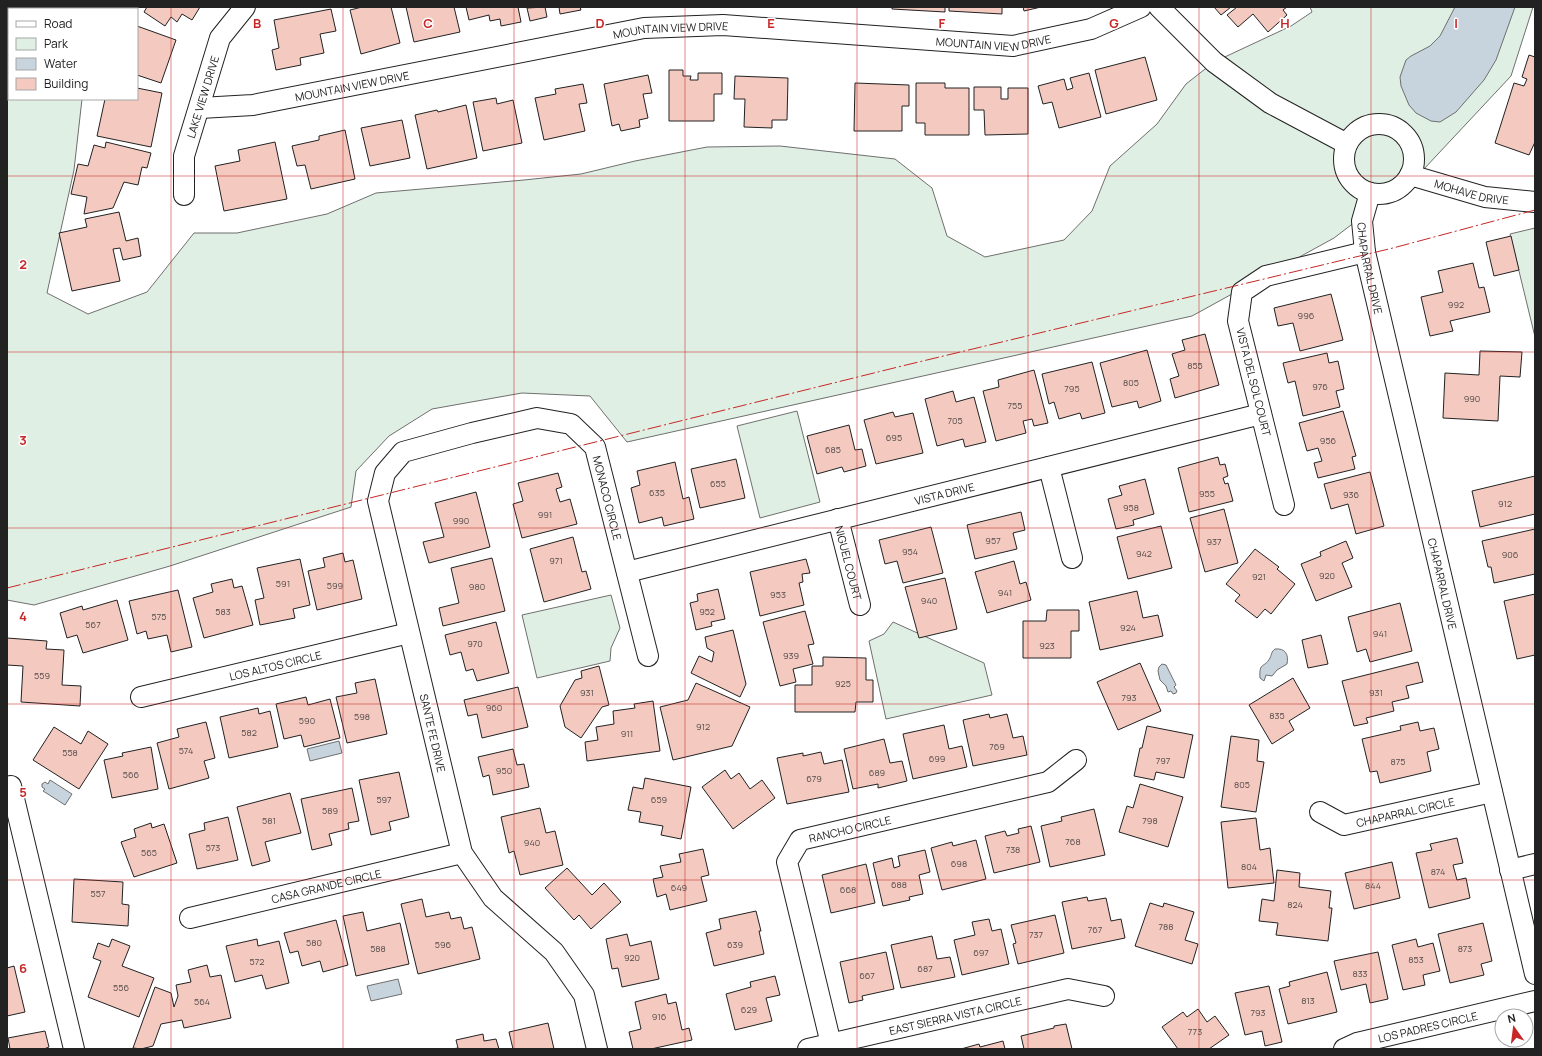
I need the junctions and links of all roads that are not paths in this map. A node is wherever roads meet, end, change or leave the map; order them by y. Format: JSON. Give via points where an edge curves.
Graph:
{"nodes":[{"id":1,"x":245,"y":7,"type":"edge"},
{"id":2,"x":1141,"y":7,"type":"edge"},
{"id":3,"x":1159,"y":7,"type":"edge"},
{"id":4,"x":200,"y":108,"type":"junction"},
{"id":5,"x":1347,"y":144,"type":"junction"},
{"id":6,"x":1410,"y":175,"type":"junction"},
{"id":7,"x":1370,"y":193,"type":"junction"},
{"id":8,"x":184,"y":195,"type":"dead end"},
{"id":9,"x":1535,"y":202,"type":"edge"},
{"id":10,"x":1365,"y":252,"type":"junction"},
{"id":11,"x":1261,"y":414,"type":"junction"},
{"id":12,"x":472,"y":434,"type":"joint"},
{"id":13,"x":1049,"y":467,"type":"junction"},
{"id":14,"x":1284,"y":505,"type":"dead end"},
{"id":15,"x":838,"y":519,"type":"junction"},
{"id":16,"x":1072,"y":558,"type":"dead end"},
{"id":17,"x":627,"y":572,"type":"junction"},
{"id":18,"x":860,"y":605,"type":"dead end"},
{"id":19,"x":409,"y":633,"type":"junction"},
{"id":20,"x":648,"y":656,"type":"dead end"},
{"id":21,"x":141,"y":697,"type":"dead end"},
{"id":22,"x":1076,"y":760,"type":"dead end"},
{"id":23,"x":7,"y":787,"type":"edge"},
{"id":24,"x":1492,"y":792,"type":"junction"},
{"id":25,"x":1320,"y":812,"type":"dead end"},
{"id":26,"x":462,"y":853,"type":"junction"},
{"id":27,"x":1535,"y":864,"type":"edge"},
{"id":28,"x":1510,"y":870,"type":"junction"},
{"id":29,"x":190,"y":918,"type":"dead end"},
{"id":30,"x":1535,"y":974,"type":"edge"},
{"id":31,"x":1104,"y":996,"type":"dead end"},
{"id":32,"x":1535,"y":1001,"type":"edge"},
{"id":33,"x":831,"y":1044,"type":"junction"},
{"id":34,"x":74,"y":1049,"type":"edge"},
{"id":35,"x":597,"y":1049,"type":"edge"},
{"id":36,"x":808,"y":1049,"type":"edge"},
{"id":37,"x":1344,"y":1049,"type":"edge"}],
"edges":[{"from":1,"to":4,"type":"street","name":"LAKE VIEW DRIVE","via":[[220,38]]},
{"from":2,"to":4,"type":"street","name":"MOUNTAIN VIEW DRIVE","via":[[1091,29],[1014,46],[723,25],[644,28],[253,105]]},
{"from":3,"to":5,"type":"street","via":[[1214,62],[1270,103]]},
{"from":4,"to":8,"type":"street","name":"LAKE VIEW DRIVE","via":[[184,156]]},
{"from":5,"to":6,"type":"street","via":[[1354,134],[1364,127],[1388,125],[1400,131],[1413,151],[1414,164]]},
{"from":5,"to":7,"type":"street","via":[[1344,156],[1350,180]]},
{"from":6,"to":7,"type":"street","via":[[1397,189],[1388,193]]},
{"from":6,"to":9,"type":"street","name":"MOHAVE DRIVE","via":[[1486,197]]},
{"from":7,"to":10,"type":"street","name":"CHAPARRAL DRIVE","via":[[1362,221]]},
{"from":10,"to":11,"type":"street","name":"VISTA DEL SOL COURT","via":[[1266,276],[1242,292],[1238,321]]},
{"from":10,"to":24,"type":"street","name":"CHAPARRAL DRIVE"},
{"from":11,"to":13,"type":"street","name":"VISTA DRIVE"},
{"from":11,"to":14,"type":"street","name":"VISTA DEL SOL COURT"},
{"from":12,"to":17,"type":"street","name":"MONACO CIRCLE","via":[[537,418],[571,424],[595,446]]},
{"from":12,"to":19,"type":"street","name":"SANTE FE DRIVE","via":[[403,452],[385,473],[378,501]]},
{"from":13,"to":15,"type":"street","name":"VISTA DRIVE"},
{"from":13,"to":16,"type":"street"},
{"from":15,"to":17,"type":"street","name":"VISTA DRIVE"},
{"from":15,"to":18,"type":"street","name":"NIGUEL COURT"},
{"from":17,"to":20,"type":"street","name":"MONACO CIRCLE"},
{"from":19,"to":21,"type":"street","name":"LOS ALTOS CIRCLE"},
{"from":19,"to":26,"type":"street","name":"SANTE FE DRIVE"},
{"from":22,"to":33,"type":"street","name":"RANCHO CIRCLE","via":[[1048,782],[800,840],[787,862]]},
{"from":23,"to":34,"type":"street","via":[[11,786]]},
{"from":24,"to":25,"type":"street","name":"CHAPARRAL CIRCLE","via":[[1344,825]]},
{"from":24,"to":28,"type":"street","name":"CHAPARRAL DRIVE"},
{"from":26,"to":29,"type":"street","name":"CASA GRANDE CIRCLE"},
{"from":26,"to":35,"type":"street","name":"SANTE FE DRIVE","via":[[493,898],[554,952],[584,995]]},
{"from":27,"to":28,"type":"street"},
{"from":28,"to":30,"type":"street","name":"CHAPARRAL DRIVE"},
{"from":31,"to":33,"type":"street","name":"EAST SIERRA VISTA CIRCLE","via":[[1068,989]]},
{"from":32,"to":37,"type":"street","name":"LOS PADRES CIRCLE","via":[[1357,1043]]},
{"from":33,"to":36,"type":"street","name":"EAST SIERRA VISTA CIRCLE"}]}
